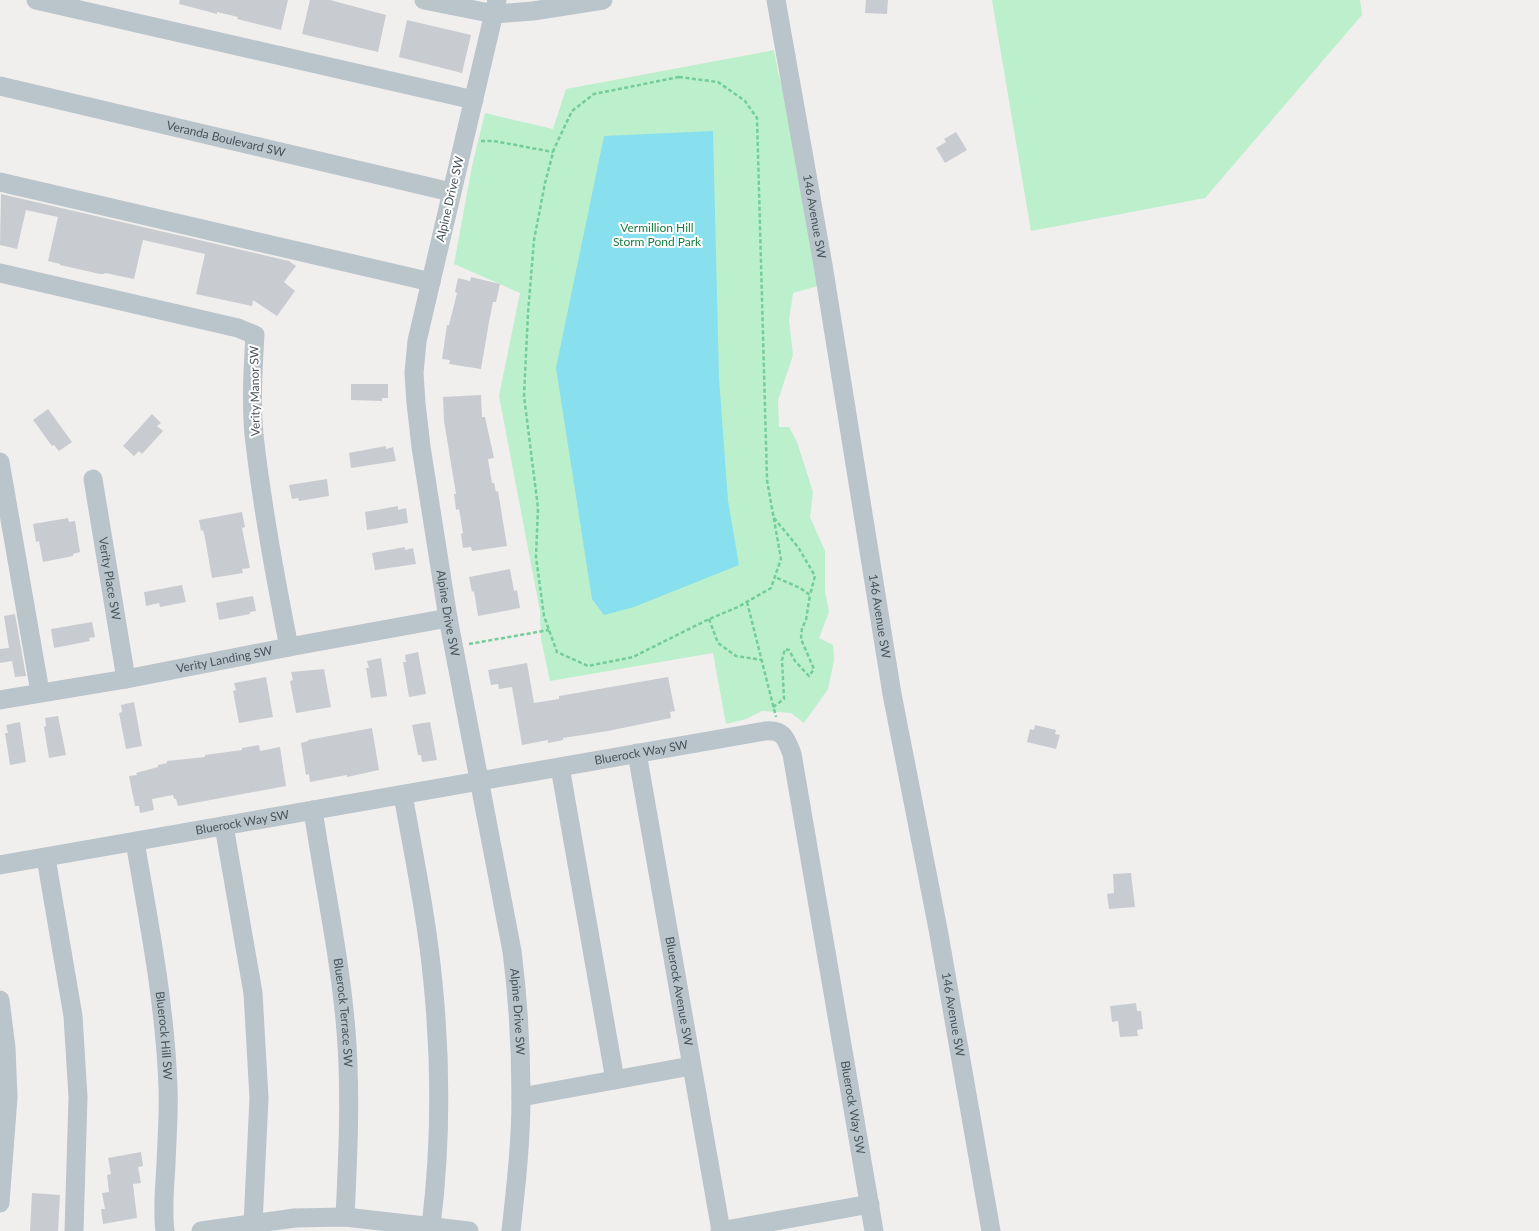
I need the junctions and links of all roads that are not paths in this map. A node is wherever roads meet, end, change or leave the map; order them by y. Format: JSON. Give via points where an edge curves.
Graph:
{"nodes":[{"id":1,"x":36,"y":0,"type":"edge"},
{"id":2,"x":424,"y":0,"type":"edge"},
{"id":3,"x":603,"y":0,"type":"edge"},
{"id":4,"x":776,"y":0,"type":"edge"},
{"id":5,"x":495,"y":7,"type":"edge"},
{"id":6,"x":0,"y":86,"type":"edge"},
{"id":7,"x":474,"y":100,"type":"junction"},
{"id":8,"x":0,"y":182,"type":"edge"},
{"id":9,"x":452,"y":192,"type":"junction"},
{"id":10,"x":0,"y":274,"type":"edge"},
{"id":11,"x":431,"y":282,"type":"junction"},
{"id":12,"x":0,"y":462,"type":"edge"},
{"id":13,"x":93,"y":479,"type":"dead end"},
{"id":14,"x":448,"y":618,"type":"junction"},
{"id":15,"x":289,"y":647,"type":"junction"},
{"id":16,"x":126,"y":679,"type":"junction"},
{"id":17,"x":40,"y":692,"type":"junction"},
{"id":18,"x":0,"y":700,"type":"edge"},
{"id":19,"x":637,"y":754,"type":"junction"},
{"id":20,"x":560,"y":767,"type":"junction"},
{"id":21,"x":479,"y":782,"type":"junction"},
{"id":22,"x":403,"y":795,"type":"junction"},
{"id":23,"x":313,"y":810,"type":"junction"},
{"id":24,"x":224,"y":826,"type":"junction"},
{"id":25,"x":135,"y":842,"type":"junction"},
{"id":26,"x":46,"y":858,"type":"junction"},
{"id":27,"x":0,"y":865,"type":"edge"},
{"id":28,"x":0,"y":1000,"type":"edge"},
{"id":29,"x":691,"y":1066,"type":"junction"},
{"id":30,"x":614,"y":1080,"type":"junction"},
{"id":31,"x":521,"y":1097,"type":"junction"},
{"id":32,"x":0,"y":1203,"type":"edge"},
{"id":33,"x":870,"y":1204,"type":"junction"},
{"id":34,"x":345,"y":1217,"type":"junction"},
{"id":35,"x":253,"y":1224,"type":"junction"},
{"id":36,"x":431,"y":1226,"type":"junction"},
{"id":37,"x":74,"y":1231,"type":"edge"},
{"id":38,"x":165,"y":1231,"type":"edge"},
{"id":39,"x":200,"y":1231,"type":"edge"},
{"id":40,"x":468,"y":1231,"type":"edge"},
{"id":41,"x":511,"y":1231,"type":"edge"},
{"id":42,"x":720,"y":1231,"type":"edge"},
{"id":43,"x":874,"y":1231,"type":"edge"},
{"id":44,"x":991,"y":1231,"type":"edge"}],
"edges":[{"from":1,"to":7,"type":"street"},
{"from":2,"to":5,"type":"street"},
{"from":3,"to":5,"type":"street","via":[[533,11]]},
{"from":4,"to":44,"type":"street","name":"146 Avenue SW","via":[[892,694],[938,929]]},
{"from":5,"to":7,"type":"street","name":"Alpine Drive SW"},
{"from":6,"to":9,"type":"street","name":"Veranda Boulevard SW"},
{"from":7,"to":9,"type":"street","name":"Alpine Drive SW"},
{"from":8,"to":11,"type":"street"},
{"from":9,"to":11,"type":"street","name":"Alpine Drive SW"},
{"from":10,"to":15,"type":"street","name":"Verity Manor SW","via":[[238,328],[255,335],[254,433],[269,545]]},
{"from":11,"to":14,"type":"street","name":"Alpine Drive SW","via":[[417,341],[414,373],[421,447]]},
{"from":12,"to":17,"type":"street"},
{"from":13,"to":16,"type":"street","name":"Verity Place SW"},
{"from":14,"to":15,"type":"street","name":"Verity Landing SW"},
{"from":14,"to":21,"type":"street","name":"Alpine Drive SW"},
{"from":15,"to":16,"type":"street","name":"Verity Landing SW"},
{"from":16,"to":17,"type":"street","name":"Verity Landing SW"},
{"from":17,"to":18,"type":"street","name":"Verity Landing SW"},
{"from":19,"to":20,"type":"street","name":"Bluerock Way SW"},
{"from":19,"to":29,"type":"street","name":"Bluerock Avenue SW"},
{"from":19,"to":33,"type":"street","name":"Bluerock Way SW","via":[[773,730],[786,739],[792,754]]},
{"from":20,"to":21,"type":"street","name":"Bluerock Way SW"},
{"from":20,"to":30,"type":"street"},
{"from":21,"to":22,"type":"street","name":"Bluerock Way SW"},
{"from":21,"to":31,"type":"street","name":"Alpine Drive SW","via":[[512,951],[518,1004]]},
{"from":22,"to":23,"type":"street","name":"Bluerock Way SW"},
{"from":22,"to":36,"type":"street","via":[[432,973],[438,1057],[439,1144]]},
{"from":23,"to":24,"type":"street","name":"Bluerock Way SW"},
{"from":23,"to":34,"type":"street","name":"Bluerock Terrace SW","via":[[346,1032],[348,1143]]},
{"from":24,"to":25,"type":"street","name":"Bluerock Way SW"},
{"from":24,"to":35,"type":"street","via":[[253,994],[259,1098]]},
{"from":25,"to":26,"type":"street","name":"Bluerock Way SW"},
{"from":25,"to":38,"type":"street","name":"Bluerock Hill SW","via":[[165,1034],[168,1088],[162,1210]]},
{"from":26,"to":27,"type":"street","name":"Bluerock Way SW"},
{"from":26,"to":37,"type":"street","via":[[73,1016],[78,1097]]},
{"from":28,"to":32,"type":"street","via":[[8,1097]]},
{"from":29,"to":30,"type":"street"},
{"from":29,"to":42,"type":"street","name":"Bluerock Avenue SW"},
{"from":30,"to":31,"type":"street"},
{"from":31,"to":41,"type":"street","name":"Alpine Drive SW"},
{"from":33,"to":42,"type":"street"},
{"from":33,"to":43,"type":"street","name":"Bluerock Way SW"},
{"from":34,"to":35,"type":"street","via":[[295,1218]]},
{"from":34,"to":36,"type":"street"},
{"from":35,"to":39,"type":"street"},
{"from":36,"to":40,"type":"street"}]}
